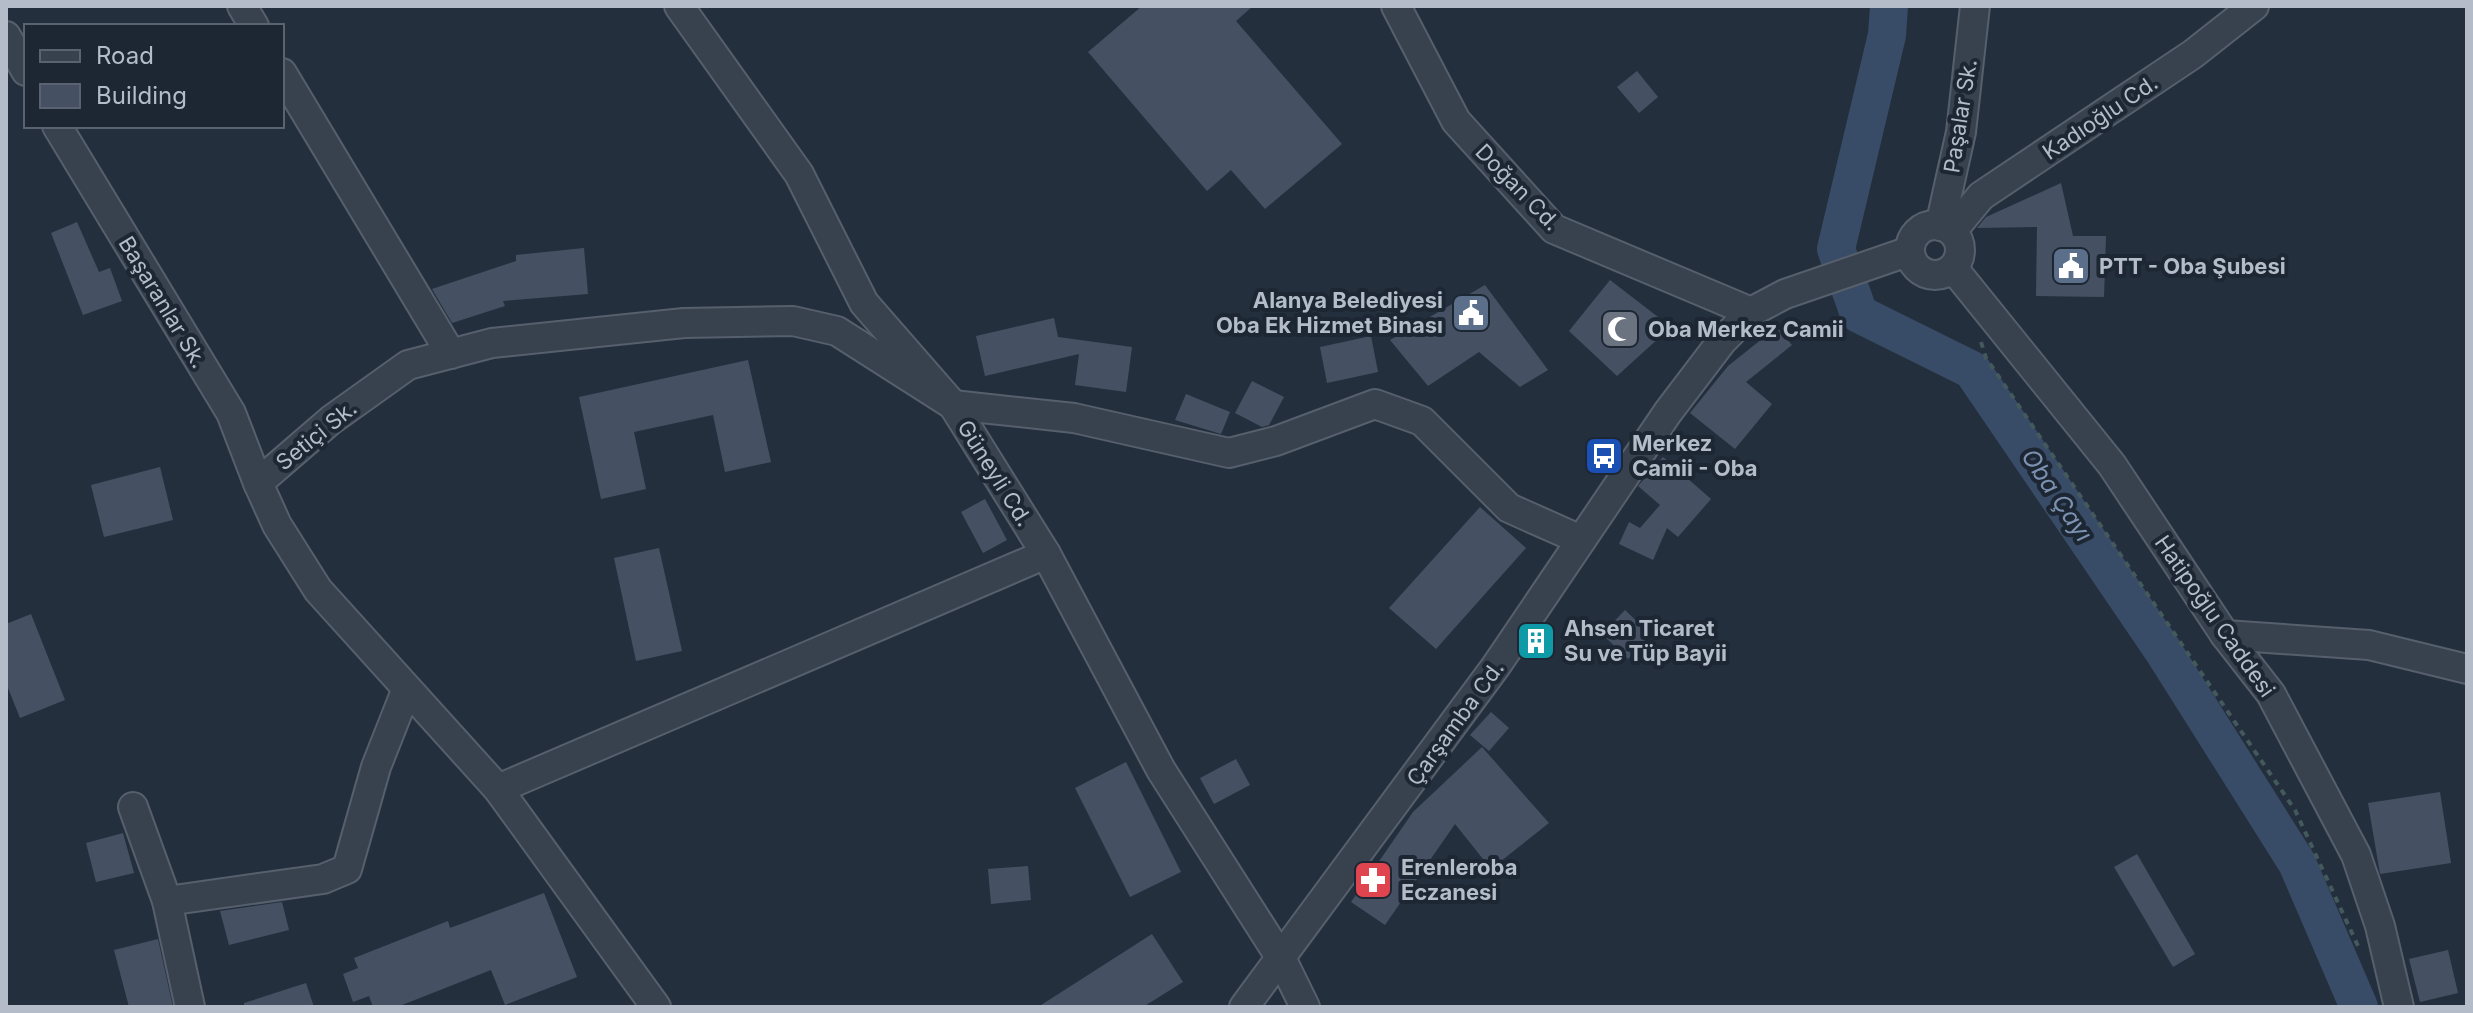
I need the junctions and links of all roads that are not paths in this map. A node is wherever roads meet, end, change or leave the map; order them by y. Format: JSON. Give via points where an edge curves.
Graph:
{"nodes":[{"id":1,"x":242,"y":6,"type":"edge"},
{"id":2,"x":679,"y":6,"type":"edge"},
{"id":3,"x":1396,"y":6,"type":"edge"},
{"id":4,"x":1975,"y":6,"type":"edge"},
{"id":5,"x":2254,"y":6,"type":"edge"},
{"id":6,"x":253,"y":24,"type":"edge"},
{"id":7,"x":6,"y":36,"type":"edge"},
{"id":8,"x":24,"y":68,"type":"edge"},
{"id":9,"x":284,"y":76,"type":"edge"},
{"id":10,"x":58,"y":128,"type":"edge"},
{"id":11,"x":1946,"y":228,"type":"junction"},
{"id":12,"x":1910,"y":251,"type":"junction"},
{"id":13,"x":1953,"y":268,"type":"junction"},
{"id":14,"x":864,"y":303,"type":"junction"},
{"id":15,"x":1751,"y":312,"type":"junction"},
{"id":16,"x":837,"y":331,"type":"junction"},
{"id":17,"x":451,"y":354,"type":"junction"},
{"id":18,"x":953,"y":405,"type":"junction"},
{"id":19,"x":258,"y":483,"type":"junction"},
{"id":20,"x":1581,"y":540,"type":"junction"},
{"id":21,"x":1046,"y":554,"type":"junction"},
{"id":22,"x":2225,"y":635,"type":"junction"},
{"id":23,"x":2467,"y":669,"type":"edge"},
{"id":24,"x":406,"y":691,"type":"junction"},
{"id":25,"x":498,"y":789,"type":"junction"},
{"id":26,"x":133,"y":807,"type":"dead end"},
{"id":27,"x":167,"y":901,"type":"junction"},
{"id":28,"x":1282,"y":960,"type":"junction"},
{"id":29,"x":190,"y":1007,"type":"edge"},
{"id":30,"x":656,"y":1007,"type":"edge"},
{"id":31,"x":1244,"y":1007,"type":"edge"},
{"id":32,"x":1305,"y":1007,"type":"edge"},
{"id":33,"x":2399,"y":1007,"type":"edge"}],
"edges":[{"from":1,"to":6,"type":"street"},
{"from":2,"to":14,"type":"street","name":"Güneyli Cd.","via":[[799,174]]},
{"from":3,"to":15,"type":"street","name":"Doğan Cd.","via":[[1456,121],[1554,229]]},
{"from":4,"to":11,"type":"street","name":"Paşalar Sk."},
{"from":5,"to":11,"type":"street","name":"Kadıoğlu Cd.","via":[[2193,54],[1981,196]]},
{"from":7,"to":8,"type":"street"},
{"from":9,"to":17,"type":"street"},
{"from":10,"to":19,"type":"street","name":"Başaranlar Sk.","via":[[231,413]]},
{"from":11,"to":12,"type":"street","via":[[1919,231]]},
{"from":11,"to":13,"type":"street","via":[[1960,249]]},
{"from":12,"to":13,"type":"street","via":[[1914,265],[1926,274],[1941,275]]},
{"from":12,"to":15,"type":"street","name":"Çarşamba Cd.","via":[[1785,294]]},
{"from":13,"to":22,"type":"street","name":"Hatipoğlu Caddesi","via":[[2112,465]]},
{"from":14,"to":16,"type":"street"},
{"from":14,"to":18,"type":"street","name":"Güneyli Cd."},
{"from":15,"to":20,"type":"street","name":"Çarşamba Cd.","via":[[1668,412]]},
{"from":16,"to":17,"type":"street","name":"Setiçi Sk.","via":[[793,321],[684,323],[492,343]]},
{"from":16,"to":18,"type":"street","name":"Setiçi Sk."},
{"from":17,"to":19,"type":"street","name":"Setiçi Sk.","via":[[408,365],[331,420]]},
{"from":18,"to":20,"type":"street","via":[[1074,418],[1229,453],[1375,404],[1422,421],[1509,508]]},
{"from":18,"to":21,"type":"street","name":"Güneyli Cd."},
{"from":19,"to":24,"type":"street","name":"Setiçi Sk.","via":[[318,590]]},
{"from":20,"to":28,"type":"street","name":"Çarşamba Cd."},
{"from":21,"to":25,"type":"street"},
{"from":21,"to":28,"type":"street","name":"Güneyli Cd.","via":[[1161,770]]},
{"from":22,"to":23,"type":"street","via":[[2369,645]]},
{"from":22,"to":33,"type":"street","name":"Hatipoğlu Caddesi","via":[[2271,694],[2356,855]]},
{"from":24,"to":25,"type":"street","name":"Setiçi Sk."},
{"from":24,"to":27,"type":"street","via":[[376,767],[347,869],[323,879]]},
{"from":25,"to":30,"type":"street","name":"Setiçi Sk."},
{"from":26,"to":27,"type":"street"},
{"from":27,"to":29,"type":"street"},
{"from":28,"to":31,"type":"street","name":"Çarşamba Cd."},
{"from":28,"to":32,"type":"street","name":"Güneyli Cd."}]}
